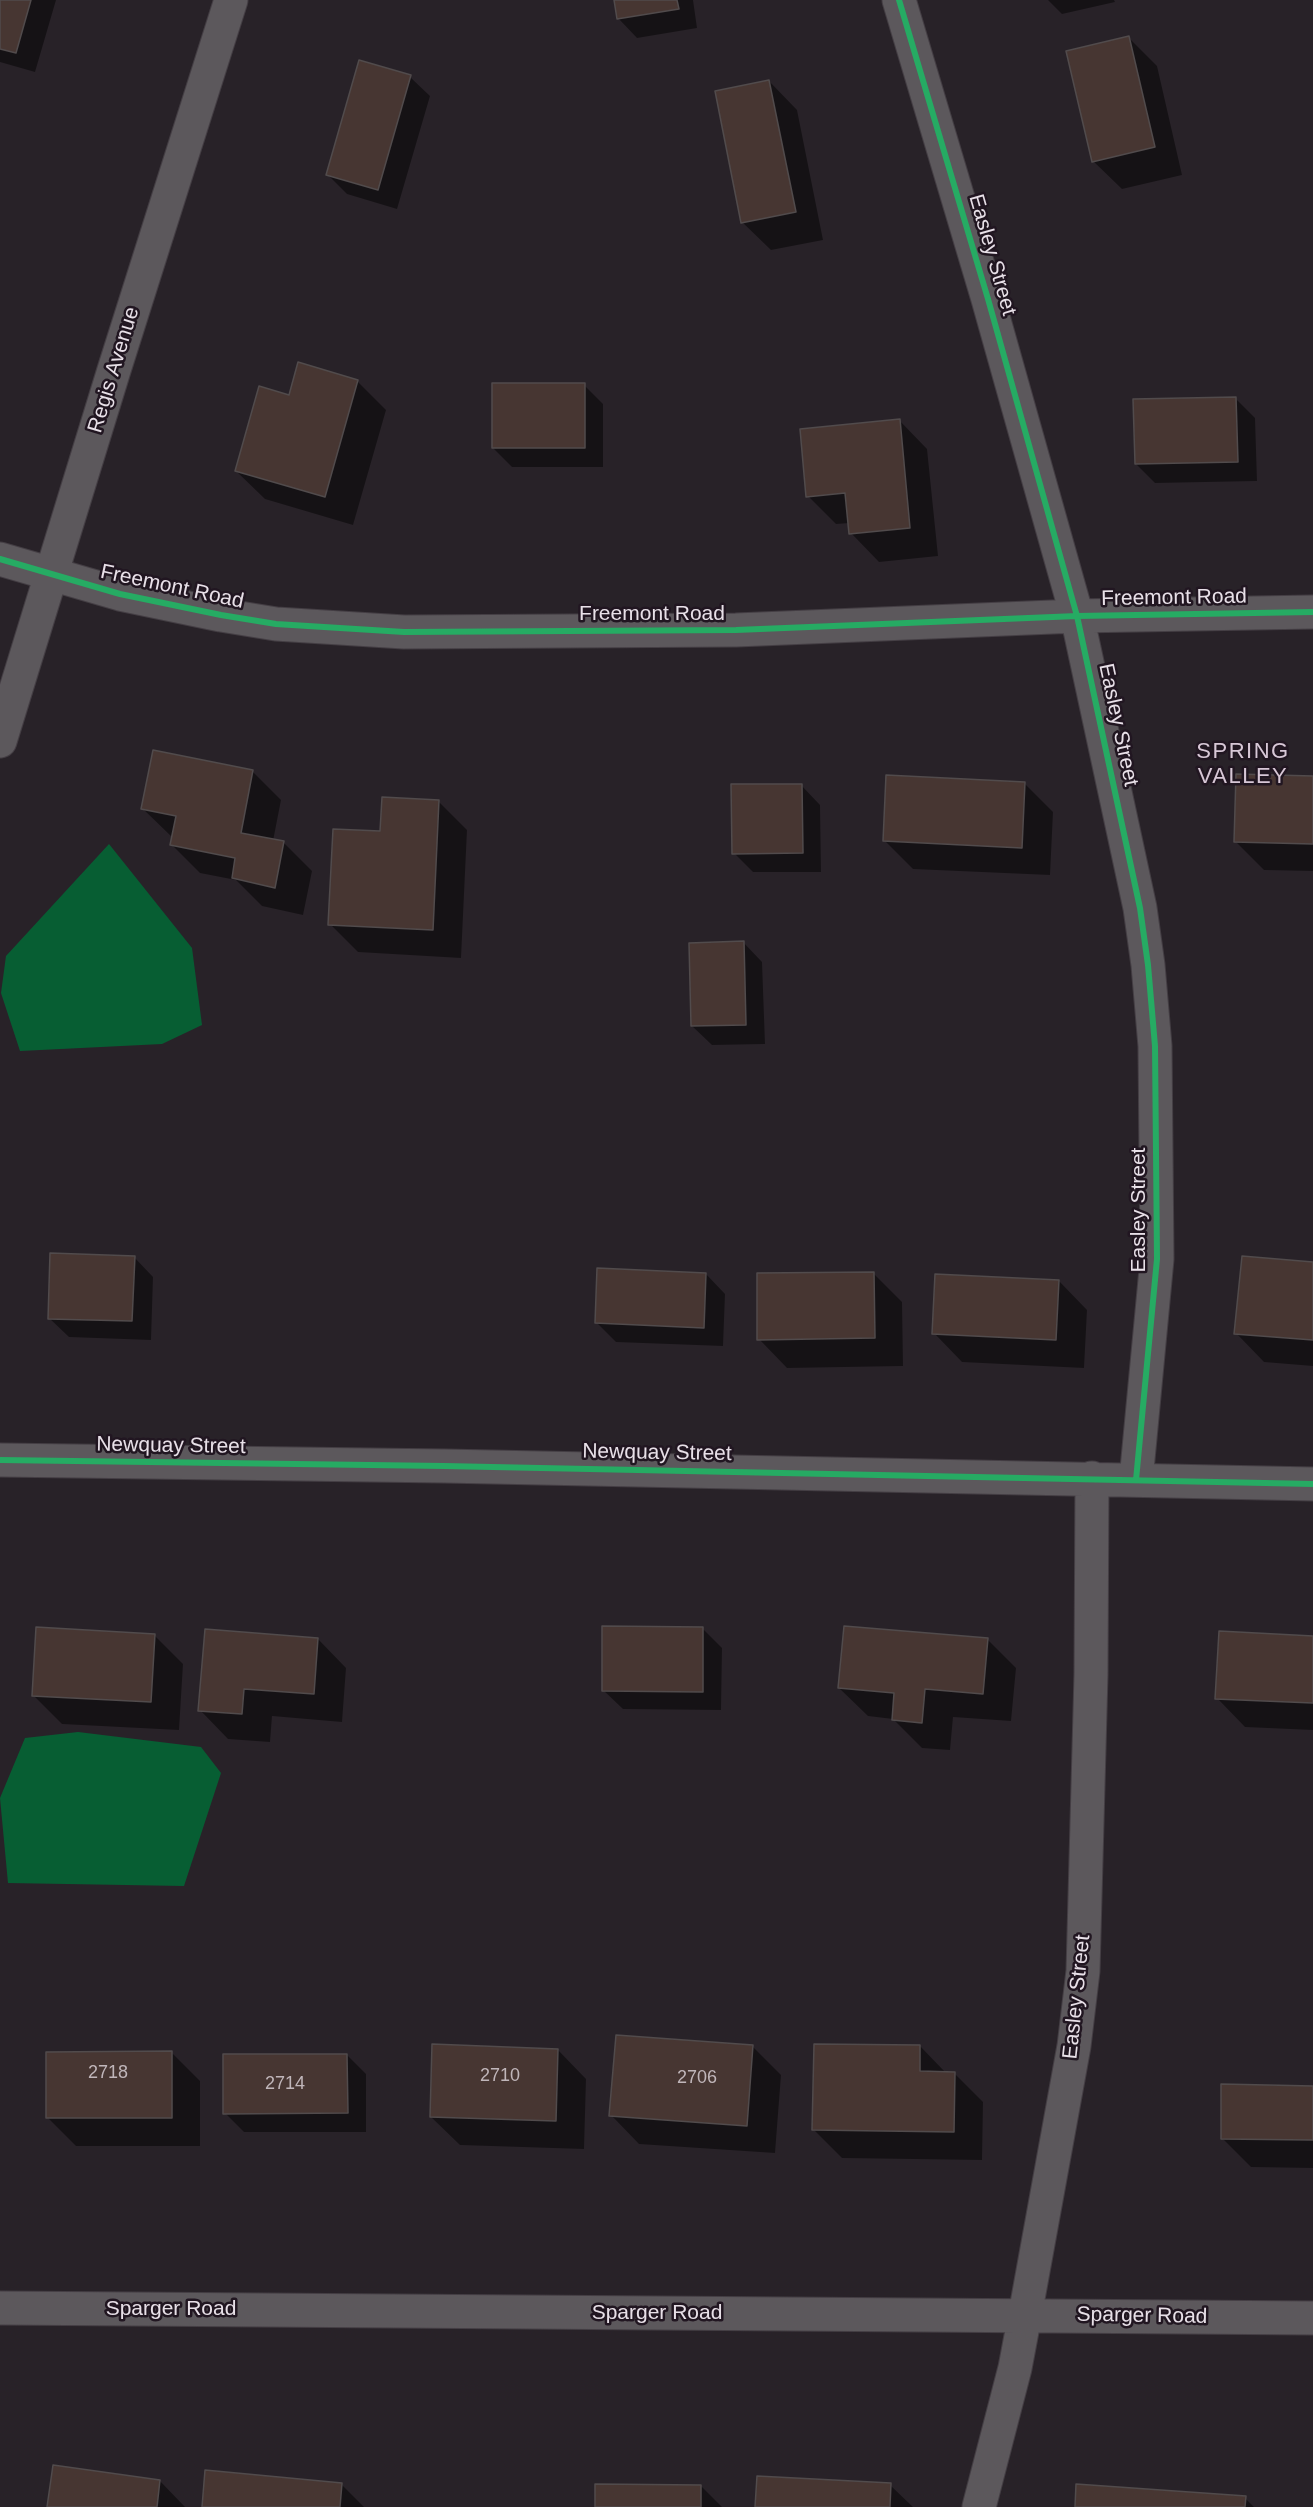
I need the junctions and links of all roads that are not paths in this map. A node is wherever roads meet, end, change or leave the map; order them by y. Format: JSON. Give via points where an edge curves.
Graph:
{"nodes":[{"id":1,"x":231,"y":0,"type":"edge"},
{"id":2,"x":899,"y":0,"type":"edge"},
{"id":3,"x":0,"y":559,"type":"edge"},
{"id":4,"x":51,"y":575,"type":"junction"},
{"id":5,"x":1313,"y":612,"type":"edge"},
{"id":6,"x":1077,"y":616,"type":"junction"},
{"id":7,"x":0,"y":741,"type":"edge"},
{"id":8,"x":0,"y":1460,"type":"edge"},
{"id":9,"x":1092,"y":1478,"type":"junction"},
{"id":10,"x":1136,"y":1480,"type":"junction"},
{"id":11,"x":1313,"y":1484,"type":"edge"},
{"id":12,"x":0,"y":2308,"type":"edge"},
{"id":13,"x":1025,"y":2315,"type":"junction"},
{"id":14,"x":1313,"y":2318,"type":"edge"},
{"id":15,"x":979,"y":2507,"type":"edge"}],
"edges":[{"from":1,"to":4,"type":"street","name":"Regis Avenue"},
{"from":2,"to":6,"type":"street","name":"Easley Street","via":[[992,310]]},
{"from":3,"to":4,"type":"street","name":"Freemont Road"},
{"from":4,"to":6,"type":"street","name":"Freemont Road","via":[[120,594],[276,624],[404,632],[736,630]]},
{"from":4,"to":7,"type":"street","name":"Regis Avenue"},
{"from":5,"to":6,"type":"street","name":"Freemont Road"},
{"from":6,"to":10,"type":"street","name":"Easley Street","via":[[1140,908],[1155,1046],[1157,1259]]},
{"from":8,"to":9,"type":"street","name":"Newquay Street"},
{"from":9,"to":10,"type":"street","name":"Newquay Street"},
{"from":9,"to":13,"type":"street","name":"Easley Street","via":[[1083,1971],[1074,2046]]},
{"from":10,"to":11,"type":"street","name":"Newquay Street"},
{"from":12,"to":13,"type":"street","name":"Sparger Road"},
{"from":13,"to":14,"type":"street","name":"Sparger Road"},
{"from":13,"to":15,"type":"street","name":"Easley Street"}]}
